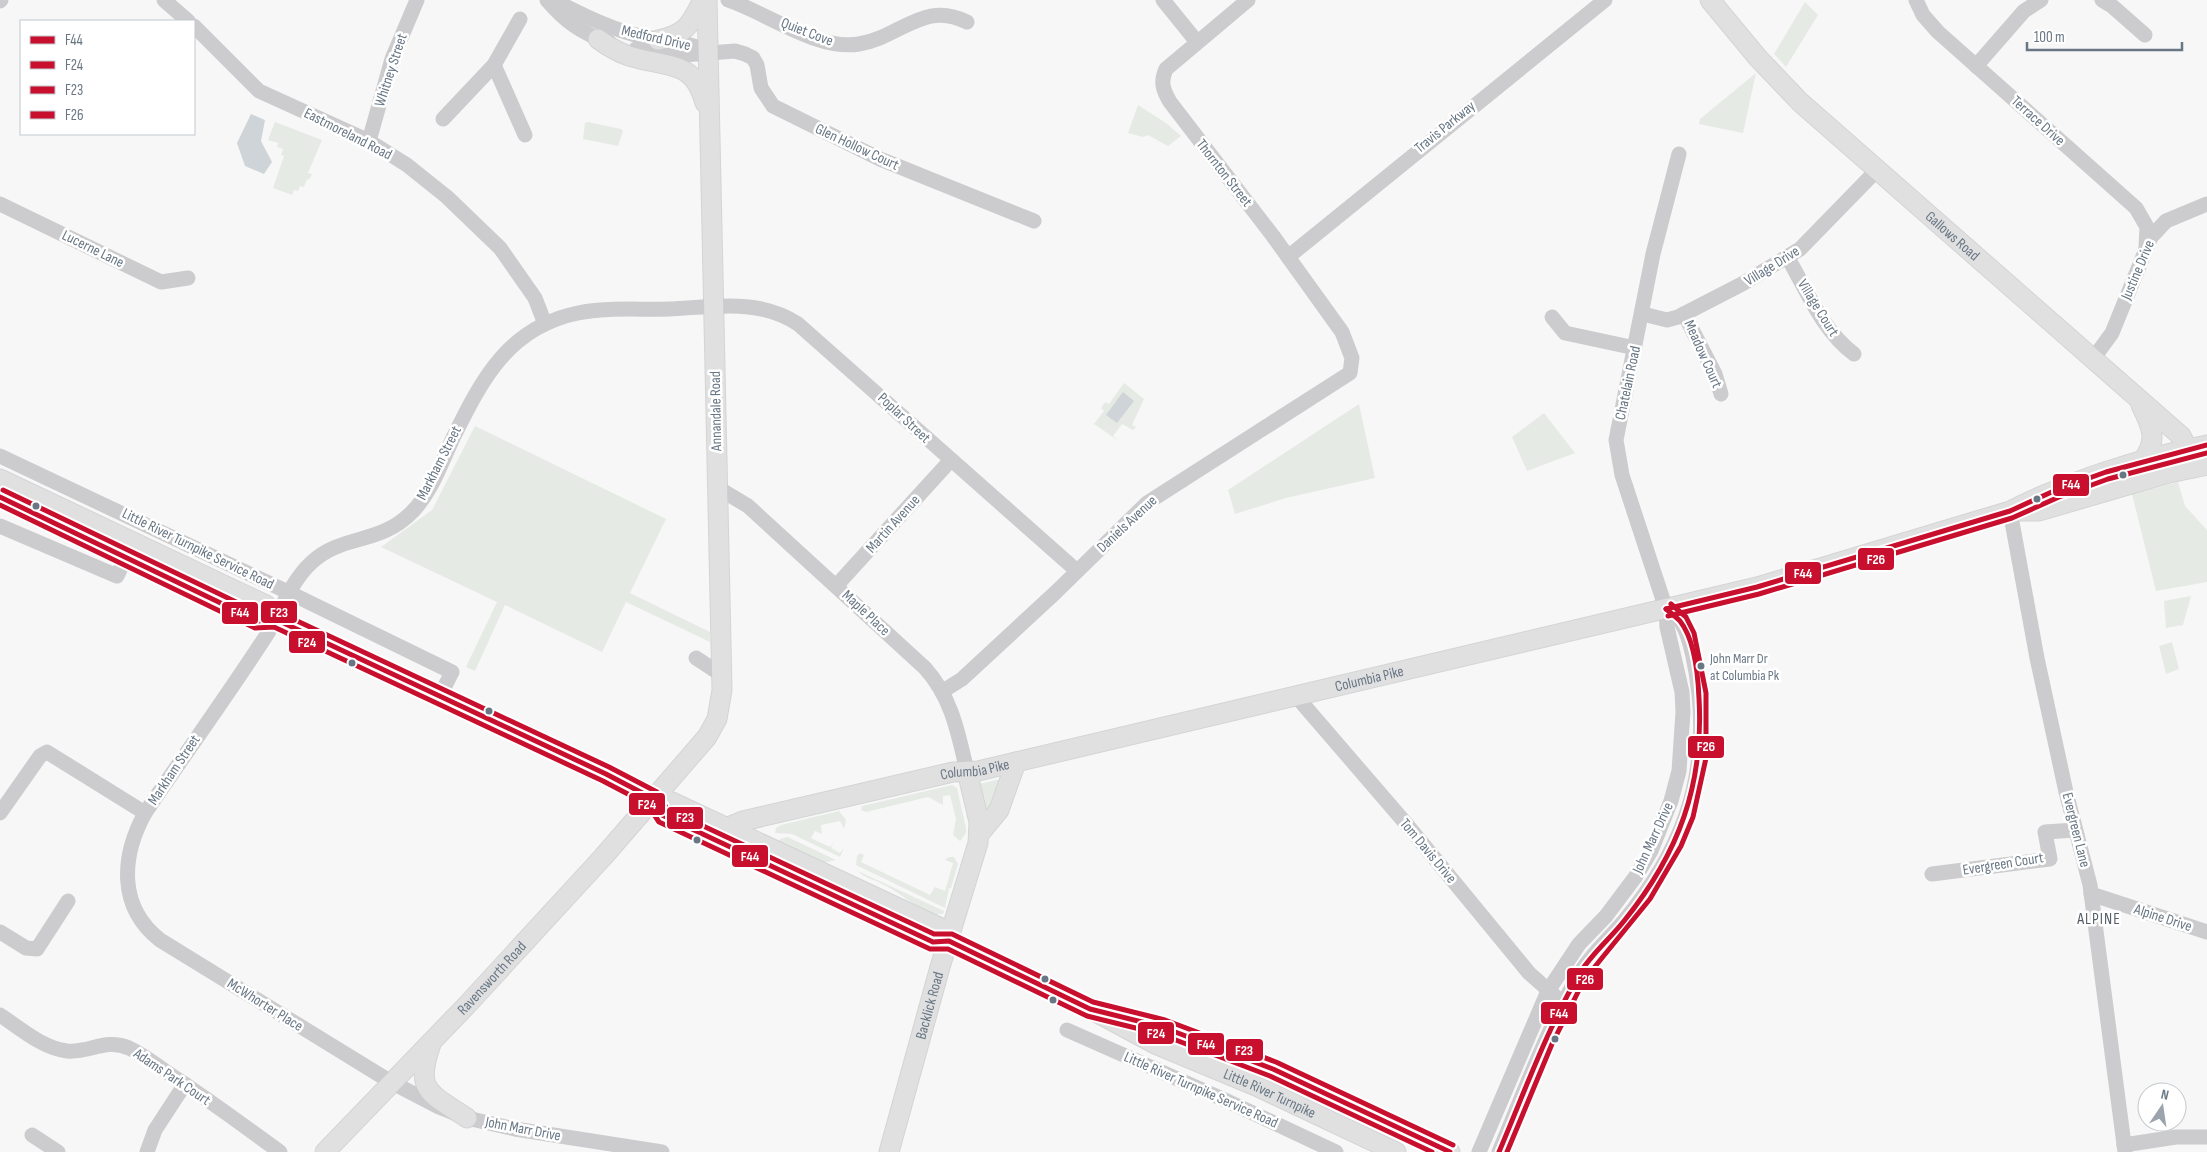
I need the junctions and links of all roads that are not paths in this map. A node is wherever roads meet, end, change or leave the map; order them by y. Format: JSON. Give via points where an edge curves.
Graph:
{"nodes":[{"id":1,"x":164,"y":0,"type":"edge"},
{"id":2,"x":417,"y":0,"type":"edge"},
{"id":3,"x":547,"y":0,"type":"edge"},
{"id":4,"x":553,"y":0,"type":"edge"},
{"id":5,"x":703,"y":0,"type":"edge"},
{"id":6,"x":707,"y":0,"type":"edge"},
{"id":7,"x":728,"y":0,"type":"edge"},
{"id":8,"x":1163,"y":0,"type":"edge"},
{"id":9,"x":1248,"y":0,"type":"edge"},
{"id":10,"x":1605,"y":0,"type":"edge"},
{"id":11,"x":1710,"y":0,"type":"edge"},
{"id":12,"x":1916,"y":0,"type":"edge"},
{"id":13,"x":2041,"y":0,"type":"edge"},
{"id":14,"x":2102,"y":0,"type":"edge"},
{"id":15,"x":520,"y":18,"type":"dead end"},
{"id":16,"x":187,"y":20,"type":"edge"},
{"id":17,"x":967,"y":22,"type":"dead end"},
{"id":18,"x":195,"y":27,"type":"edge"},
{"id":19,"x":2145,"y":35,"type":"dead end"},
{"id":20,"x":598,"y":39,"type":"junction"},
{"id":21,"x":658,"y":40,"type":"junction"},
{"id":22,"x":1196,"y":42,"type":"junction"},
{"id":23,"x":708,"y":52,"type":"junction"},
{"id":24,"x":494,"y":65,"type":"junction"},
{"id":25,"x":1976,"y":66,"type":"junction"},
{"id":26,"x":443,"y":119,"type":"dead end"},
{"id":27,"x":710,"y":122,"type":"junction"},
{"id":28,"x":525,"y":135,"type":"dead end"},
{"id":29,"x":369,"y":141,"type":"junction"},
{"id":30,"x":1679,"y":154,"type":"dead end"},
{"id":31,"x":1877,"y":170,"type":"junction"},
{"id":32,"x":0,"y":204,"type":"edge"},
{"id":33,"x":2207,"y":204,"type":"edge"},
{"id":34,"x":2136,"y":208,"type":"junction"},
{"id":35,"x":2176,"y":215,"type":"junction"},
{"id":36,"x":1034,"y":221,"type":"dead end"},
{"id":37,"x":2146,"y":247,"type":"junction"},
{"id":38,"x":1288,"y":256,"type":"junction"},
{"id":39,"x":1788,"y":258,"type":"junction"},
{"id":40,"x":188,"y":278,"type":"dead end"},
{"id":41,"x":713,"y":307,"type":"junction"},
{"id":42,"x":1643,"y":314,"type":"junction"},
{"id":43,"x":1684,"y":314,"type":"junction"},
{"id":44,"x":1552,"y":318,"type":"dead end"},
{"id":45,"x":545,"y":324,"type":"junction"},
{"id":46,"x":1635,"y":348,"type":"junction"},
{"id":47,"x":1854,"y":354,"type":"dead end"},
{"id":48,"x":2093,"y":360,"type":"junction"},
{"id":49,"x":1352,"y":365,"type":"joint"},
{"id":50,"x":1721,"y":394,"type":"dead end"},
{"id":51,"x":2138,"y":399,"type":"junction"},
{"id":52,"x":2207,"y":445,"type":"edge"},
{"id":53,"x":2188,"y":449,"type":"junction"},
{"id":54,"x":0,"y":456,"type":"edge"},
{"id":55,"x":950,"y":461,"type":"junction"},
{"id":56,"x":2141,"y":462,"type":"junction"},
{"id":57,"x":2199,"y":466,"type":"edge"},
{"id":58,"x":0,"y":479,"type":"edge"},
{"id":59,"x":718,"y":488,"type":"junction"},
{"id":60,"x":0,"y":497,"type":"edge"},
{"id":61,"x":98,"y":500,"type":"junction"},
{"id":62,"x":2010,"y":511,"type":"junction"},
{"id":63,"x":0,"y":526,"type":"edge"},
{"id":64,"x":85,"y":527,"type":"junction"},
{"id":65,"x":70,"y":557,"type":"junction"},
{"id":66,"x":126,"y":557,"type":"junction"},
{"id":67,"x":1077,"y":571,"type":"junction"},
{"id":68,"x":836,"y":586,"type":"junction"},
{"id":69,"x":290,"y":593,"type":"junction"},
{"id":70,"x":1666,"y":609,"type":"junction"},
{"id":71,"x":276,"y":619,"type":"junction"},
{"id":72,"x":721,"y":647,"type":"junction"},
{"id":73,"x":722,"y":675,"type":"junction"},
{"id":74,"x":943,"y":691,"type":"junction"},
{"id":75,"x":440,"y":696,"type":"junction"},
{"id":76,"x":1296,"y":696,"type":"junction"},
{"id":77,"x":1016,"y":762,"type":"junction"},
{"id":78,"x":967,"y":771,"type":"junction"},
{"id":79,"x":652,"y":798,"type":"junction"},
{"id":80,"x":0,"y":813,"type":"edge"},
{"id":81,"x":145,"y":813,"type":"junction"},
{"id":82,"x":726,"y":828,"type":"junction"},
{"id":83,"x":2075,"y":830,"type":"junction"},
{"id":84,"x":980,"y":833,"type":"junction"},
{"id":85,"x":1932,"y":874,"type":"dead end"},
{"id":86,"x":2091,"y":894,"type":"junction"},
{"id":87,"x":68,"y":901,"type":"dead end"},
{"id":88,"x":143,"y":923,"type":"joint"},
{"id":89,"x":0,"y":932,"type":"edge"},
{"id":90,"x":2207,"y":932,"type":"edge"},
{"id":91,"x":949,"y":941,"type":"junction"},
{"id":92,"x":1548,"y":991,"type":"junction"},
{"id":93,"x":1564,"y":1003,"type":"junction"},
{"id":94,"x":1090,"y":1008,"type":"junction"},
{"id":95,"x":0,"y":1015,"type":"edge"},
{"id":96,"x":1067,"y":1030,"type":"dead end"},
{"id":97,"x":433,"y":1039,"type":"junction"},
{"id":98,"x":391,"y":1082,"type":"junction"},
{"id":99,"x":186,"y":1084,"type":"junction"},
{"id":100,"x":1256,"y":1086,"type":"junction"},
{"id":101,"x":1338,"y":1098,"type":"junction"},
{"id":102,"x":467,"y":1118,"type":"junction"},
{"id":103,"x":32,"y":1135,"type":"dead end"},
{"id":104,"x":2207,"y":1137,"type":"edge"},
{"id":105,"x":2124,"y":1148,"type":"edge"},
{"id":106,"x":58,"y":1152,"type":"edge"},
{"id":107,"x":147,"y":1152,"type":"edge"},
{"id":108,"x":280,"y":1152,"type":"edge"},
{"id":109,"x":325,"y":1152,"type":"edge"},
{"id":110,"x":662,"y":1152,"type":"edge"},
{"id":111,"x":889,"y":1152,"type":"edge"},
{"id":112,"x":1336,"y":1152,"type":"edge"},
{"id":113,"x":1396,"y":1152,"type":"edge"},
{"id":114,"x":1450,"y":1152,"type":"edge"},
{"id":115,"x":1478,"y":1152,"type":"edge"},
{"id":116,"x":1499,"y":1152,"type":"edge"}],
"edges":[{"from":1,"to":16,"type":"street"},
{"from":2,"to":29,"type":"street","name":"Whitney Street","via":[[392,58]]},
{"from":3,"to":20,"type":"street","name":"Medford Drive","via":[[562,18]]},
{"from":4,"to":21,"type":"street","name":"Medford Drive","via":[[592,20]]},
{"from":5,"to":21,"type":"main road","via":[[688,27],[674,37]]},
{"from":6,"to":23,"type":"main road","name":"Annandale Road"},
{"from":7,"to":17,"type":"street","name":"Quiet Cove","via":[[820,40],[842,45],[873,41],[907,18],[930,8],[951,10]]},
{"from":8,"to":22,"type":"street"},
{"from":9,"to":22,"type":"street","name":"Thornton Street"},
{"from":10,"to":38,"type":"street","name":"Travis Parkway"},
{"from":11,"to":31,"type":"main road","name":"Gallows Road","via":[[1779,81]]},
{"from":12,"to":25,"type":"street","name":"Terrace Drive","via":[[1929,24]]},
{"from":13,"to":25,"type":"street","via":[[2024,11]]},
{"from":14,"to":19,"type":"street"},
{"from":15,"to":24,"type":"street"},
{"from":18,"to":29,"type":"street","name":"Eastmoreland Road","via":[[259,91]]},
{"from":20,"to":23,"type":"street","name":"Medford Drive","via":[[654,52],[684,55]]},
{"from":20,"to":27,"type":"main road","via":[[625,54],[685,70],[698,82]]},
{"from":21,"to":23,"type":"street","name":"Medford Drive","via":[[693,44]]},
{"from":22,"to":38,"type":"street","name":"Thornton Street","via":[[1166,69],[1162,84],[1164,91]]},
{"from":23,"to":27,"type":"main road","name":"Annandale Road"},
{"from":23,"to":36,"type":"street","name":"Glen Hollow Court","via":[[734,51],[753,58],[761,88],[773,106],[880,159]]},
{"from":24,"to":26,"type":"street"},
{"from":24,"to":28,"type":"street"},
{"from":25,"to":34,"type":"street","name":"Terrace Drive"},
{"from":27,"to":41,"type":"main road","name":"Annandale Road"},
{"from":29,"to":45,"type":"street","name":"Eastmoreland Road","via":[[407,165],[447,197],[500,248],[534,298]]},
{"from":30,"to":42,"type":"street","name":"Chatelain Road"},
{"from":31,"to":39,"type":"street","name":"Village Drive","via":[[1816,235]]},
{"from":31,"to":48,"type":"main road","name":"Gallows Road"},
{"from":32,"to":40,"type":"street","name":"Lucerne Lane","via":[[161,282]]},
{"from":33,"to":35,"type":"street","name":"Justine Drive"},
{"from":34,"to":35,"type":"street","via":[[2156,216]]},
{"from":34,"to":37,"type":"street","name":"Terrace Drive","via":[[2147,227]]},
{"from":35,"to":37,"type":"street","name":"Justine Drive","via":[[2157,230]]},
{"from":37,"to":48,"type":"street","name":"Justine Drive","via":[[2112,333]]},
{"from":38,"to":49,"type":"street","name":"Thornton Street","via":[[1342,332]]},
{"from":39,"to":43,"type":"street","name":"Village Drive"},
{"from":39,"to":47,"type":"street","name":"Village Court","via":[[1824,324]]},
{"from":41,"to":45,"type":"street","name":"Markham Street","via":[[594,311]]},
{"from":41,"to":55,"type":"street","name":"Poplar Street","via":[[757,307],[785,316],[839,359]]},
{"from":41,"to":59,"type":"main road","name":"Annandale Road"},
{"from":42,"to":43,"type":"street","name":"Village Drive","via":[[1667,320]]},
{"from":42,"to":46,"type":"street","name":"Chatelain Road"},
{"from":43,"to":50,"type":"street","name":"Meadow Court"},
{"from":44,"to":46,"type":"street","via":[[1565,333]]},
{"from":45,"to":69,"type":"street","name":"Markham Street","via":[[513,346],[488,372],[413,512],[382,534],[326,552],[301,573]]},
{"from":46,"to":70,"type":"street","name":"Chatelain Road","via":[[1616,440],[1622,474]]},
{"from":48,"to":51,"type":"main road","name":"Gallows Road"},
{"from":49,"to":67,"type":"street","name":"Daniels Avenue","via":[[1350,373],[1328,389],[1147,503]]},
{"from":51,"to":53,"type":"main road","name":"Gallows Road","via":[[2181,436]]},
{"from":51,"to":56,"type":"main road","via":[[2151,424],[2153,436],[2148,454]]},
{"from":52,"to":53,"type":"main road","name":"Columbia Pike"},
{"from":53,"to":56,"type":"main road","name":"Columbia Pike"},
{"from":53,"to":57,"type":"main road","name":"Gallows Road"},
{"from":54,"to":61,"type":"street","name":"Little River Turnpike Service Road"},
{"from":55,"to":67,"type":"street","name":"Poplar Street"},
{"from":55,"to":68,"type":"street","name":"Martin Avenue"},
{"from":56,"to":62,"type":"main road","name":"Columbia Pike","via":[[2049,492]]},
{"from":57,"to":62,"type":"main road","name":"Columbia Pike","via":[[2039,511]]},
{"from":58,"to":64,"type":"main road","name":"Little River Turnpike"},
{"from":59,"to":68,"type":"street","name":"Maple Place","via":[[748,506]]},
{"from":59,"to":72,"type":"main road","name":"Annandale Road"},
{"from":60,"to":64,"type":"main road","name":"Little River Turnpike"},
{"from":61,"to":64,"type":"street"},
{"from":61,"to":69,"type":"street","name":"Little River Turnpike Service Road"},
{"from":62,"to":70,"type":"main road","name":"Columbia Pike","via":[[1766,584]]},
{"from":62,"to":83,"type":"street","name":"Evergreen Lane","via":[[2037,658]]},
{"from":63,"to":65,"type":"street"},
{"from":64,"to":65,"type":"street"},
{"from":64,"to":66,"type":"main road","name":"Little River Turnpike"},
{"from":64,"to":71,"type":"main road","name":"Little River Turnpike","via":[[266,605]]},
{"from":65,"to":66,"type":"street","via":[[117,576]]},
{"from":66,"to":71,"type":"main road","name":"Little River Turnpike","via":[[258,621]]},
{"from":67,"to":74,"type":"street","name":"Daniels Avenue","via":[[962,679]]},
{"from":68,"to":74,"type":"street","name":"Maple Place","via":[[926,668]]},
{"from":69,"to":71,"type":"street","name":"Markham Street"},
{"from":69,"to":75,"type":"street","name":"Little River Turnpike Service Road","via":[[452,672]]},
{"from":70,"to":76,"type":"main road","name":"Columbia Pike"},
{"from":70,"to":92,"type":"street","name":"John Marr Drive","via":[[1683,712],[1678,771],[1671,801],[1636,876],[1606,916],[1579,944]]},
{"from":70,"to":93,"type":"street","name":"John Marr Drive","via":[[1681,622],[1693,656],[1699,698],[1699,762],[1688,814],[1654,882],[1580,974]]},
{"from":71,"to":75,"type":"main road","name":"Little River Turnpike"},
{"from":71,"to":81,"type":"street","name":"Markham Street"},
{"from":72,"to":73,"type":"main road","name":"Annandale Road"},
{"from":72,"to":73,"type":"street","via":[[696,658]]},
{"from":73,"to":79,"type":"main road","name":"Annandale Road","via":[[721,705],[713,728]]},
{"from":74,"to":78,"type":"street","name":"Maple Place","via":[[956,722]]},
{"from":75,"to":79,"type":"main road","name":"Little River Turnpike"},
{"from":76,"to":77,"type":"main road","name":"Columbia Pike"},
{"from":76,"to":92,"type":"street","name":"Tom Davis Drive","via":[[1529,973]]},
{"from":77,"to":78,"type":"main road","name":"Columbia Pike"},
{"from":77,"to":84,"type":"main road","via":[[999,810]]},
{"from":78,"to":82,"type":"main road","name":"Columbia Pike","via":[[743,821]]},
{"from":78,"to":84,"type":"main road","name":"Backlick Road"},
{"from":79,"to":82,"type":"main road","name":"Little River Turnpike","via":[[672,802]]},
{"from":79,"to":91,"type":"main road","name":"Little River Turnpike","via":[[662,815],[724,846],[933,942]]},
{"from":79,"to":97,"type":"main road","name":"Ravensworth Road","via":[[596,864]]},
{"from":80,"to":81,"type":"street","via":[[40,756],[47,752]]},
{"from":81,"to":88,"type":"street","name":"Markham Street","via":[[133,836],[126,877],[132,904]]},
{"from":82,"to":91,"type":"main road","name":"Little River Turnpike","via":[[939,927]]},
{"from":83,"to":85,"type":"street","name":"Evergreen Court","via":[[2046,832],[2050,859]]},
{"from":83,"to":86,"type":"street","name":"Evergreen Lane"},
{"from":84,"to":91,"type":"main road","name":"Backlick Road"},
{"from":86,"to":90,"type":"street","name":"Alpine Drive"},
{"from":86,"to":105,"type":"street","name":"Evergreen Lane"},
{"from":87,"to":89,"type":"street","via":[[37,949],[26,948]]},
{"from":88,"to":98,"type":"street","name":"McWhorter Place","via":[[160,940]]},
{"from":91,"to":94,"type":"main road","name":"Little River Turnpike"},
{"from":91,"to":111,"type":"main road","name":"Backlick Road"},
{"from":92,"to":93,"type":"street","name":"Tom Davis Drive"},
{"from":92,"to":115,"type":"street","name":"John Marr Drive"},
{"from":93,"to":116,"type":"street","name":"John Marr Drive"},
{"from":94,"to":100,"type":"main road","name":"Little River Turnpike","via":[[1155,1044]]},
{"from":94,"to":101,"type":"main road","name":"Little River Turnpike","via":[[1162,1027],[1273,1069]]},
{"from":95,"to":99,"type":"street","name":"Adams Park Court","via":[[47,1045],[66,1051],[84,1050],[98,1044],[130,1049]]},
{"from":96,"to":112,"type":"street","name":"Little River Turnpike Service Road"},
{"from":97,"to":98,"type":"main road","name":"Ravensworth Road"},
{"from":97,"to":102,"type":"main road","via":[[423,1069],[426,1086]]},
{"from":98,"to":102,"type":"street","name":"John Marr Drive"},
{"from":98,"to":109,"type":"main road","name":"Ravensworth Road"},
{"from":99,"to":107,"type":"street","via":[[155,1130]]},
{"from":99,"to":108,"type":"street","name":"Adams Park Court"},
{"from":100,"to":101,"type":"main road","via":[[1319,1103],[1330,1103]]},
{"from":100,"to":113,"type":"main road","name":"Little River Turnpike"},
{"from":101,"to":114,"type":"main road","name":"Little River Turnpike"},
{"from":102,"to":110,"type":"street","name":"John Marr Drive","via":[[515,1129]]},
{"from":103,"to":106,"type":"street"},
{"from":104,"to":105,"type":"street","via":[[2176,1138]]}]}
